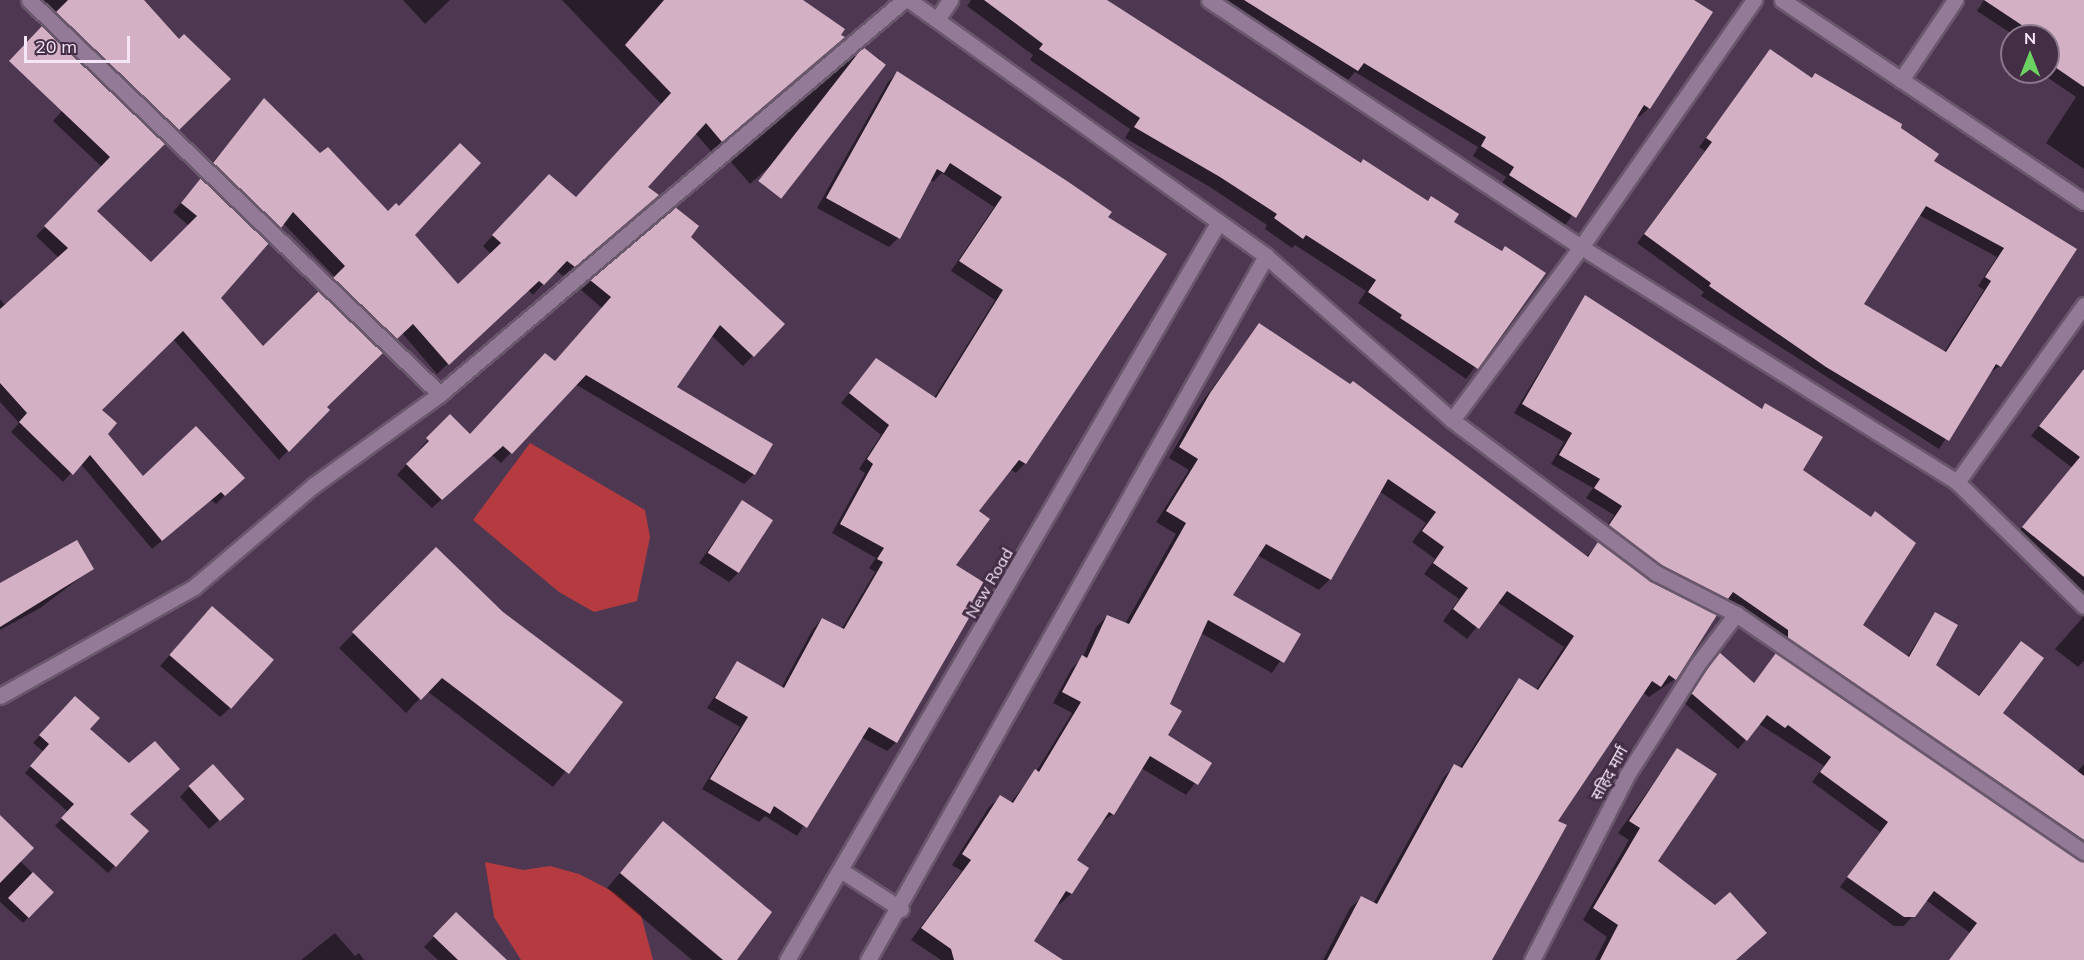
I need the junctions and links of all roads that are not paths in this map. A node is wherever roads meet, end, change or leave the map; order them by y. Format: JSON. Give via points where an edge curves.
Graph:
{"nodes":[{"id":1,"x":29,"y":0,"type":"edge"},
{"id":2,"x":907,"y":0,"type":"edge"},
{"id":3,"x":950,"y":0,"type":"edge"},
{"id":4,"x":1209,"y":0,"type":"edge"},
{"id":5,"x":1754,"y":0,"type":"edge"},
{"id":6,"x":1782,"y":0,"type":"edge"},
{"id":7,"x":1955,"y":0,"type":"edge"},
{"id":8,"x":938,"y":18,"type":"junction"},
{"id":9,"x":1901,"y":80,"type":"junction"},
{"id":10,"x":2084,"y":202,"type":"edge"},
{"id":11,"x":1218,"y":223,"type":"junction"},
{"id":12,"x":1581,"y":247,"type":"junction"},
{"id":13,"x":1266,"y":256,"type":"junction"},
{"id":14,"x":2084,"y":305,"type":"edge"},
{"id":15,"x":440,"y":394,"type":"junction"},
{"id":16,"x":1452,"y":420,"type":"junction"},
{"id":17,"x":1958,"y":482,"type":"junction"},
{"id":18,"x":2084,"y":606,"type":"edge"},
{"id":19,"x":1736,"y":614,"type":"junction"},
{"id":20,"x":0,"y":696,"type":"edge"},
{"id":21,"x":2084,"y":852,"type":"edge"},
{"id":22,"x":842,"y":872,"type":"junction"},
{"id":23,"x":901,"y":909,"type":"junction"},
{"id":24,"x":787,"y":960,"type":"edge"},
{"id":25,"x":868,"y":960,"type":"edge"},
{"id":26,"x":1532,"y":960,"type":"edge"}],
"edges":[{"from":1,"to":15,"type":"street"},
{"from":2,"to":8,"type":"street"},
{"from":2,"to":15,"type":"street"},
{"from":3,"to":8,"type":"street"},
{"from":4,"to":12,"type":"street"},
{"from":5,"to":12,"type":"street"},
{"from":6,"to":9,"type":"street"},
{"from":7,"to":9,"type":"street"},
{"from":8,"to":11,"type":"street"},
{"from":9,"to":10,"type":"street"},
{"from":11,"to":13,"type":"street"},
{"from":11,"to":22,"type":"street","name":"New Road"},
{"from":12,"to":16,"type":"street"},
{"from":12,"to":17,"type":"street"},
{"from":13,"to":16,"type":"street"},
{"from":13,"to":23,"type":"street"},
{"from":14,"to":17,"type":"street"},
{"from":15,"to":20,"type":"street","via":[[314,485],[194,587]]},
{"from":16,"to":19,"type":"street","via":[[1656,573]]},
{"from":17,"to":18,"type":"street"},
{"from":19,"to":21,"type":"street"},
{"from":19,"to":26,"type":"street","name":"सहिद मार्ग","via":[[1697,665],[1627,775]]},
{"from":22,"to":23,"type":"street"},
{"from":22,"to":24,"type":"street","name":"New Road"},
{"from":23,"to":25,"type":"street"}]}
